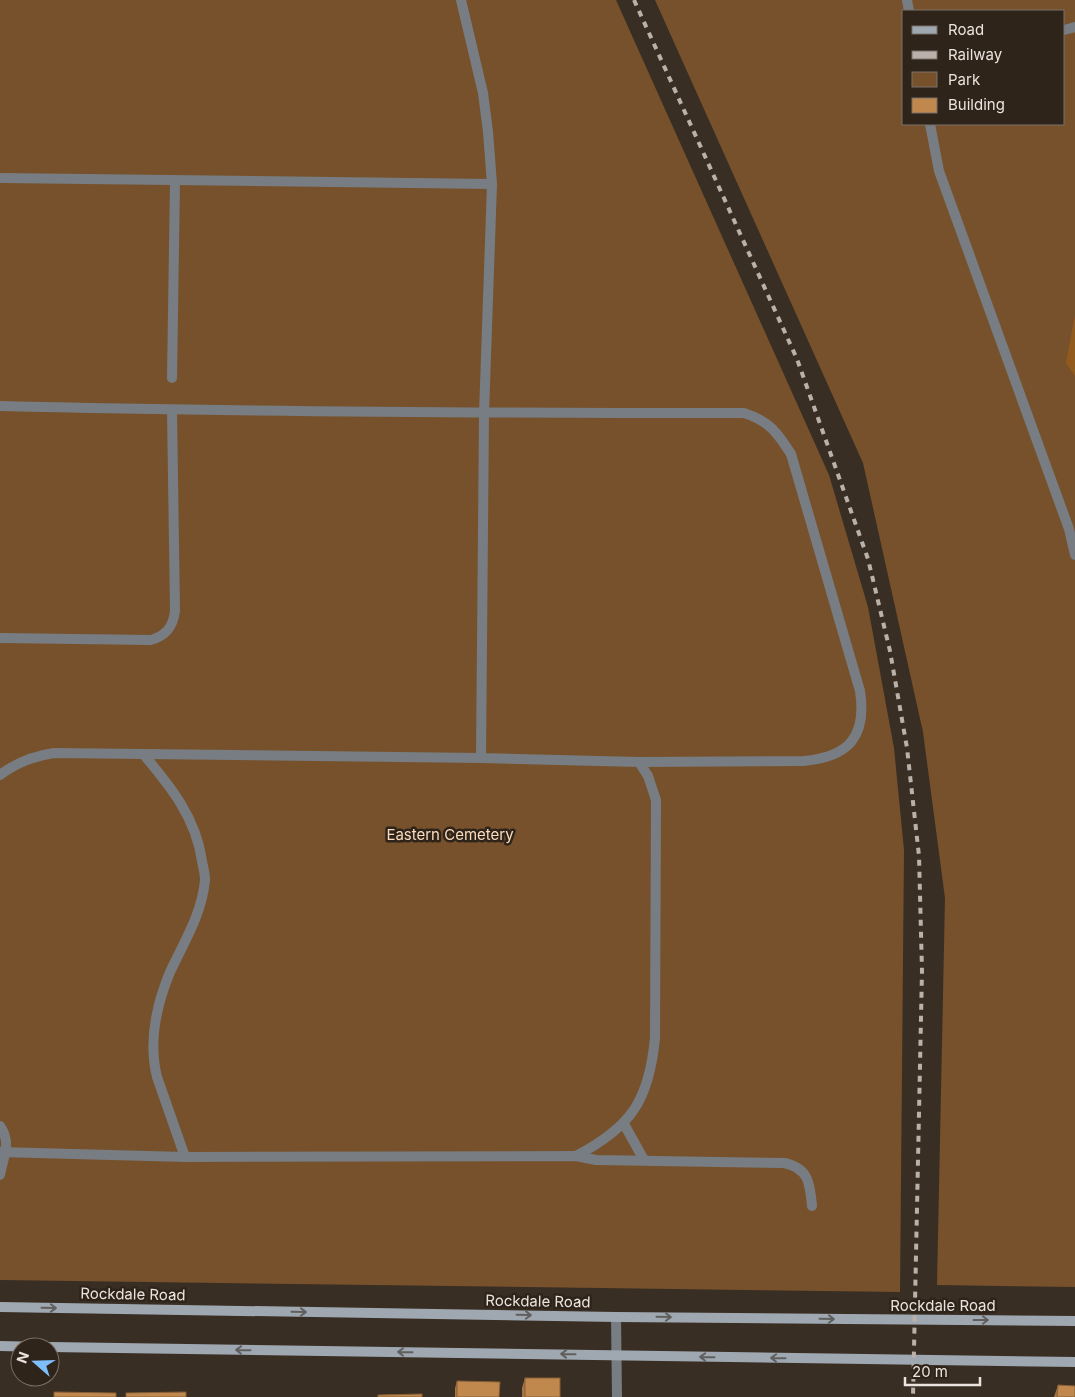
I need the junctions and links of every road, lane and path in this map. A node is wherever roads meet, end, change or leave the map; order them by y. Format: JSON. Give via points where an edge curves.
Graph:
{"nodes":[{"id":1,"x":461,"y":0,"type":"edge"},
{"id":2,"x":930,"y":125,"type":"edge"},
{"id":3,"x":0,"y":178,"type":"edge"},
{"id":4,"x":175,"y":181,"type":"junction"},
{"id":5,"x":492,"y":184,"type":"junction"},
{"id":6,"x":172,"y":378,"type":"dead end"},
{"id":7,"x":0,"y":406,"type":"edge"},
{"id":8,"x":172,"y":410,"type":"junction"},
{"id":9,"x":484,"y":414,"type":"junction"},
{"id":10,"x":1075,"y":555,"type":"edge"},
{"id":11,"x":0,"y":638,"type":"edge"},
{"id":12,"x":144,"y":755,"type":"junction"},
{"id":13,"x":481,"y":758,"type":"junction"},
{"id":14,"x":639,"y":762,"type":"junction"},
{"id":15,"x":0,"y":775,"type":"edge"},
{"id":16,"x":624,"y":1124,"type":"junction"},
{"id":17,"x":0,"y":1126,"type":"edge"},
{"id":18,"x":3,"y":1152,"type":"edge"},
{"id":19,"x":576,"y":1156,"type":"junction"},
{"id":20,"x":185,"y":1157,"type":"junction"},
{"id":21,"x":644,"y":1160,"type":"junction"},
{"id":22,"x":0,"y":1175,"type":"edge"},
{"id":23,"x":812,"y":1206,"type":"dead end"},
{"id":24,"x":0,"y":1307,"type":"edge"},
{"id":25,"x":616,"y":1317,"type":"junction"},
{"id":26,"x":1075,"y":1321,"type":"edge"},
{"id":27,"x":60,"y":1347,"type":"edge"},
{"id":28,"x":616,"y":1355,"type":"junction"},
{"id":29,"x":1075,"y":1362,"type":"edge"},
{"id":30,"x":617,"y":1397,"type":"edge"}],
"edges":[{"from":1,"to":5,"type":"street","via":[[483,93]]},
{"from":2,"to":10,"type":"street","via":[[939,171],[1070,529]]},
{"from":3,"to":4,"type":"street"},
{"from":4,"to":5,"type":"street"},
{"from":4,"to":6,"type":"street"},
{"from":5,"to":9,"type":"street"},
{"from":7,"to":8,"type":"street"},
{"from":8,"to":9,"type":"street"},
{"from":8,"to":11,"type":"street","via":[[175,611],[166,634],[151,640]]},
{"from":9,"to":13,"type":"street"},
{"from":9,"to":14,"type":"street","via":[[744,413],[766,422],[791,454],[860,690],[861,722],[856,735],[847,747],[820,760]]},
{"from":12,"to":13,"type":"street"},
{"from":12,"to":15,"type":"street","via":[[54,753],[20,762]]},
{"from":12,"to":20,"type":"street","via":[[171,786],[186,811],[201,852],[205,878],[197,915],[160,1002],[152,1046],[157,1077]]},
{"from":13,"to":14,"type":"street"},
{"from":14,"to":16,"type":"street","via":[[656,800],[654,1038],[647,1084],[638,1106]]},
{"from":16,"to":19,"type":"street"},
{"from":16,"to":21,"type":"street"},
{"from":17,"to":18,"type":"street","via":[[6,1138]]},
{"from":18,"to":20,"type":"street"},
{"from":18,"to":22,"type":"street"},
{"from":19,"to":20,"type":"street"},
{"from":19,"to":21,"type":"street","via":[[596,1160]]},
{"from":21,"to":23,"type":"street","via":[[792,1165],[807,1177]]},
{"from":24,"to":25,"type":"main road","name":"Rockdale Road","one_way":true},
{"from":25,"to":26,"type":"main road","name":"Rockdale Road","one_way":true},
{"from":25,"to":28,"type":"street"},
{"from":28,"to":27,"type":"main road","one_way":true},
{"from":29,"to":28,"type":"main road","one_way":true},
{"from":28,"to":30,"type":"street"}]}
